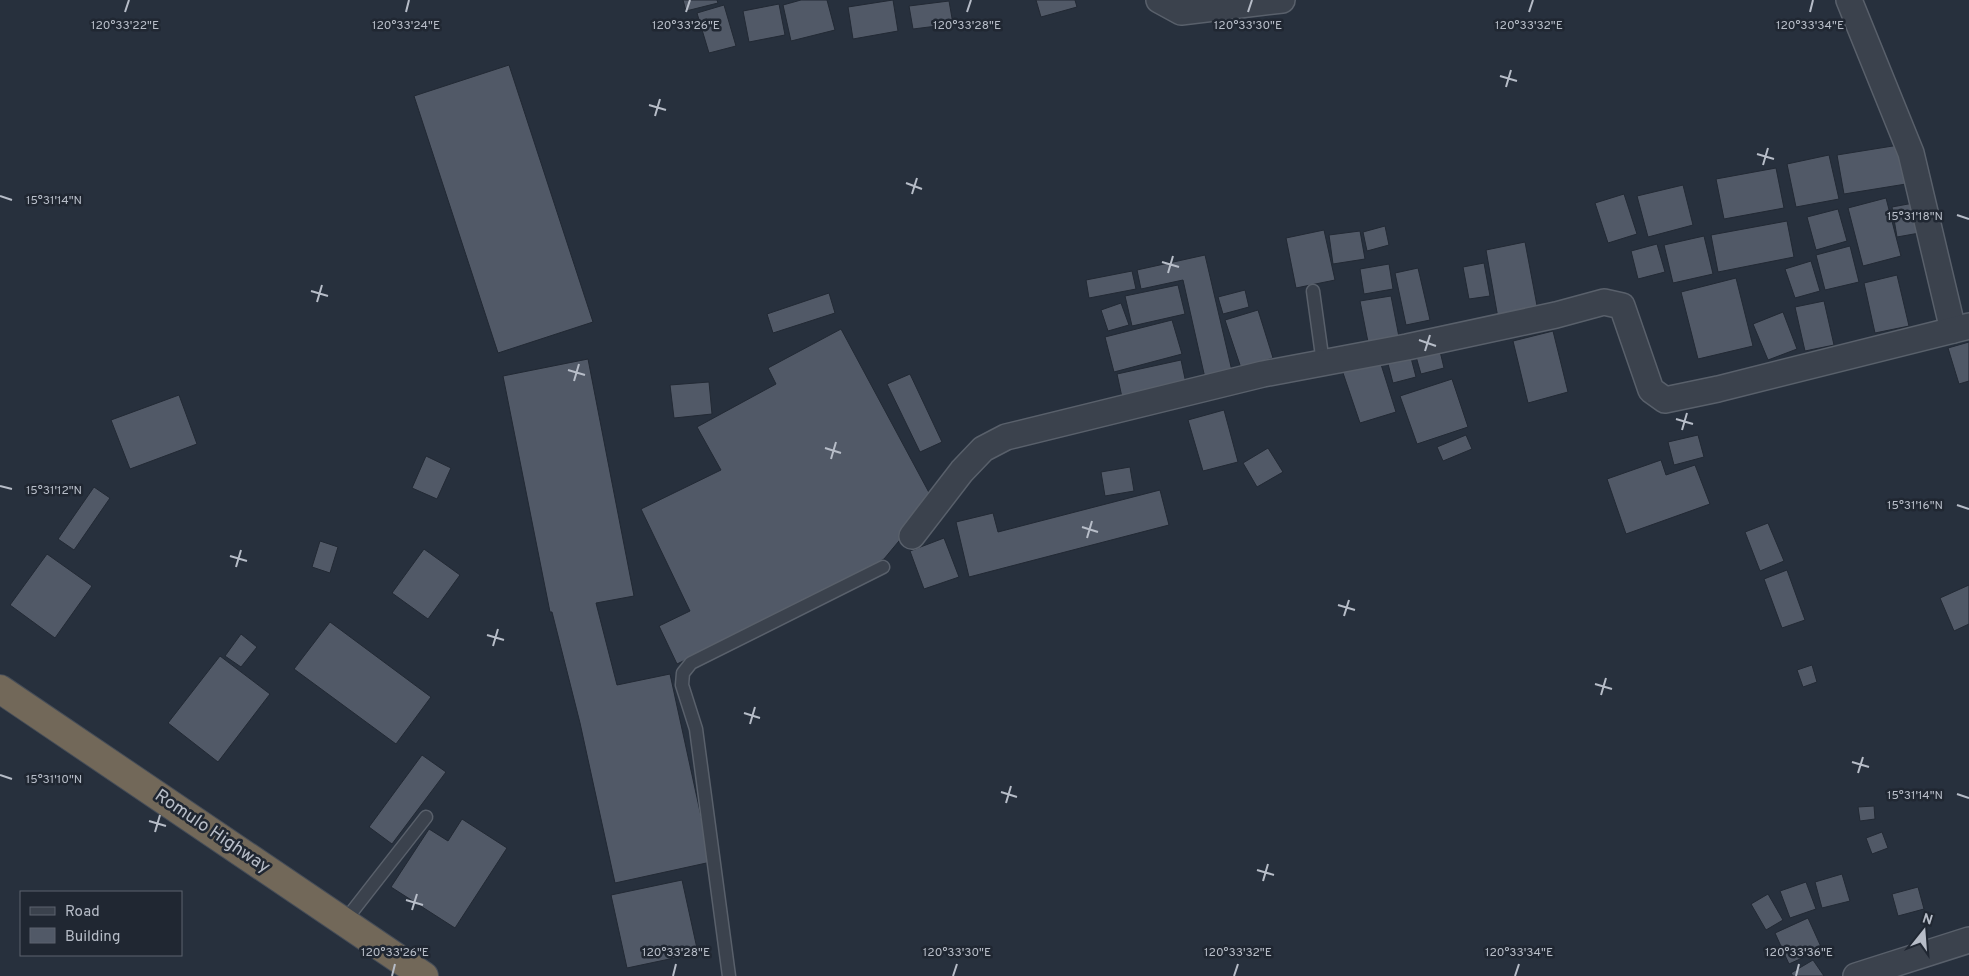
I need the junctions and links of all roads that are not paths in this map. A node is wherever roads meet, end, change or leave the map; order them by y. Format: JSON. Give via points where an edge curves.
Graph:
{"nodes":[{"id":1,"x":1159,"y":0,"type":"edge"},
{"id":2,"x":1282,"y":0,"type":"edge"},
{"id":3,"x":1849,"y":0,"type":"edge"},
{"id":4,"x":1313,"y":291,"type":"dead end"},
{"id":5,"x":1961,"y":328,"type":"edge"},
{"id":6,"x":1323,"y":363,"type":"junction"},
{"id":7,"x":912,"y":536,"type":"dead end"},
{"id":8,"x":883,"y":567,"type":"dead end"},
{"id":9,"x":0,"y":689,"type":"edge"},
{"id":10,"x":426,"y":817,"type":"dead end"},
{"id":11,"x":344,"y":922,"type":"junction"},
{"id":12,"x":1969,"y":940,"type":"edge"},
{"id":13,"x":424,"y":976,"type":"edge"},
{"id":14,"x":728,"y":976,"type":"edge"},
{"id":15,"x":1856,"y":976,"type":"edge"}],
"edges":[{"from":1,"to":2,"type":"street","via":[[1181,12]]},
{"from":3,"to":5,"type":"street","via":[[1911,153]]},
{"from":4,"to":6,"type":"lane"},
{"from":5,"to":6,"type":"street","via":[[1664,400],[1651,390],[1622,306],[1604,302],[1556,315]]},
{"from":6,"to":7,"type":"street","via":[[1263,374],[1006,437],[983,448]]},
{"from":8,"to":14,"type":"lane","via":[[691,663],[683,673],[682,685],[696,729]]},
{"from":9,"to":11,"type":"highway","name":"Romulo Highway"},
{"from":10,"to":11,"type":"lane"},
{"from":11,"to":13,"type":"highway","name":"Romulo Highway"},
{"from":12,"to":15,"type":"street"}]}
